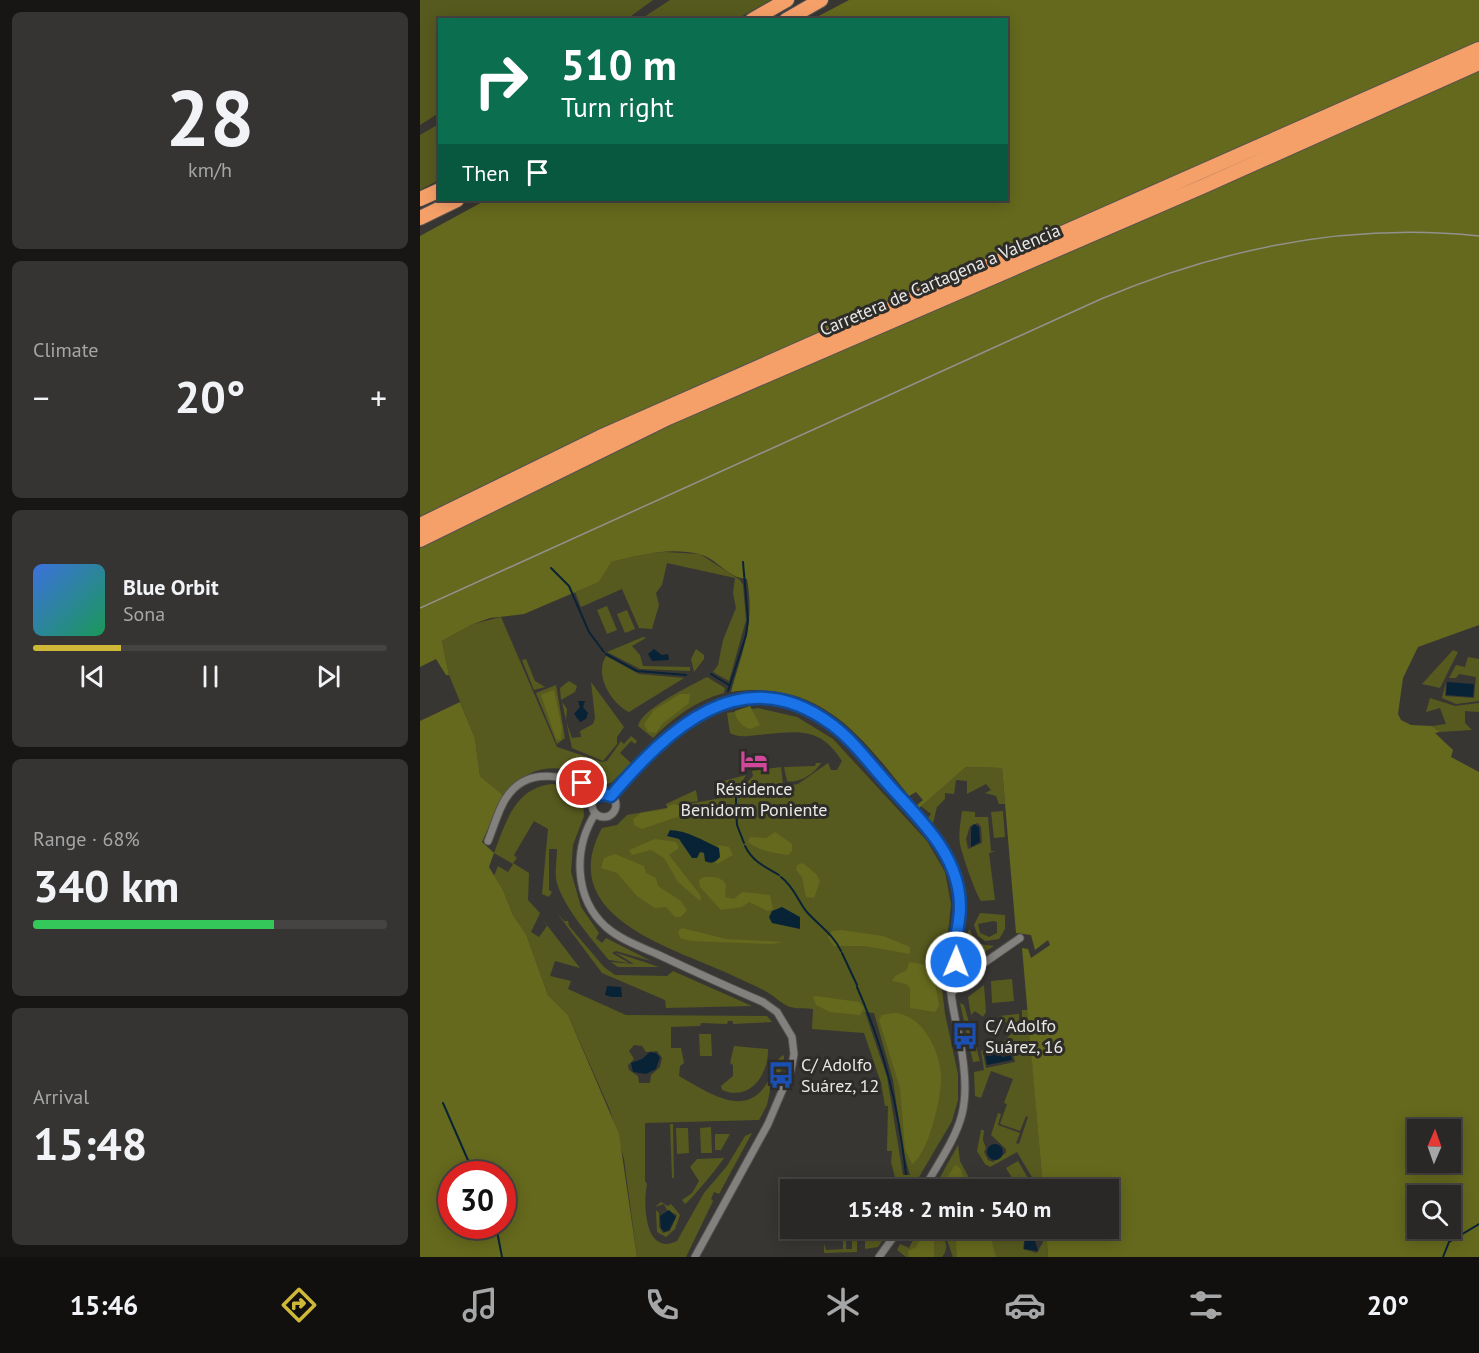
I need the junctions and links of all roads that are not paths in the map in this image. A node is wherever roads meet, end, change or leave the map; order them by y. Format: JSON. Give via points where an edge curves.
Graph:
{"nodes":[{"id":1,"x":787,"y":0,"type":"edge"},
{"id":2,"x":821,"y":0,"type":"edge"},
{"id":3,"x":756,"y":18,"type":"edge"},
{"id":4,"x":790,"y":18,"type":"edge"},
{"id":5,"x":1479,"y":48,"type":"edge"},
{"id":6,"x":1479,"y":63,"type":"edge"},
{"id":7,"x":1479,"y":68,"type":"edge"},
{"id":8,"x":1426,"y":87,"type":"junction"},
{"id":9,"x":1295,"y":138,"type":"junction"},
{"id":10,"x":1247,"y":159,"type":"junction"},
{"id":11,"x":438,"y":191,"type":"edge"},
{"id":12,"x":420,"y":199,"type":"edge"},
{"id":13,"x":455,"y":201,"type":"edge"},
{"id":14,"x":420,"y":218,"type":"edge"},
{"id":15,"x":420,"y":525,"type":"edge"},
{"id":16,"x":420,"y":540,"type":"edge"},
{"id":17,"x":597,"y":796,"type":"junction"},
{"id":18,"x":611,"y":796,"type":"junction"},
{"id":19,"x":595,"y":814,"type":"junction"},
{"id":20,"x":488,"y":841,"type":"dead end"},
{"id":21,"x":1020,"y":938,"type":"dead end"},
{"id":22,"x":952,"y":956,"type":"junction"},
{"id":23,"x":980,"y":966,"type":"junction"},
{"id":24,"x":952,"y":993,"type":"junction"},
{"id":25,"x":929,"y":1179,"type":"edge"},
{"id":26,"x":892,"y":1239,"type":"edge"},
{"id":27,"x":695,"y":1257,"type":"edge"},
{"id":28,"x":879,"y":1257,"type":"edge"}],
"edges":[{"from":1,"to":3,"type":"highway"},
{"from":2,"to":4,"type":"highway"},
{"from":5,"to":9,"type":"highway","name":"Carretera de Cartagena a Valencia"},
{"from":6,"to":8,"type":"highway","name":"Carretera de Cartagena a Valencia"},
{"from":7,"to":8,"type":"highway"},
{"from":8,"to":9,"type":"highway","name":"Carretera de Cartagena a Valencia"},
{"from":9,"to":10,"type":"highway","name":"Carretera de Cartagena a Valencia"},
{"from":10,"to":15,"type":"highway","name":"Carretera de Cartagena a Valencia","via":[[600,437]]},
{"from":10,"to":16,"type":"highway","name":"Carretera de Cartagena a Valencia","via":[[668,418]]},
{"from":11,"to":12,"type":"highway"},
{"from":13,"to":14,"type":"highway"},
{"from":17,"to":18,"type":"street"},
{"from":17,"to":19,"type":"street","via":[[592,807]]},
{"from":17,"to":20,"type":"street","via":[[582,783],[562,776],[542,776],[524,782],[506,798]]},
{"from":18,"to":19,"type":"street","via":[[616,802],[613,813],[606,817]]},
{"from":18,"to":22,"type":"street","via":[[680,726],[704,711],[756,699],[807,710],[842,734],[942,846],[956,876],[960,905]]},
{"from":19,"to":27,"type":"street","via":[[582,842],[580,870],[585,895],[606,926],[629,942],[764,1002],[783,1018],[792,1037],[793,1062],[780,1099]]},
{"from":21,"to":23,"type":"street"},
{"from":22,"to":23,"type":"street","via":[[962,966]]},
{"from":22,"to":24,"type":"street"},
{"from":23,"to":24,"type":"street","via":[[958,981]]},
{"from":24,"to":25,"type":"street","via":[[966,1075],[965,1109]]},
{"from":26,"to":28,"type":"street"}]}
